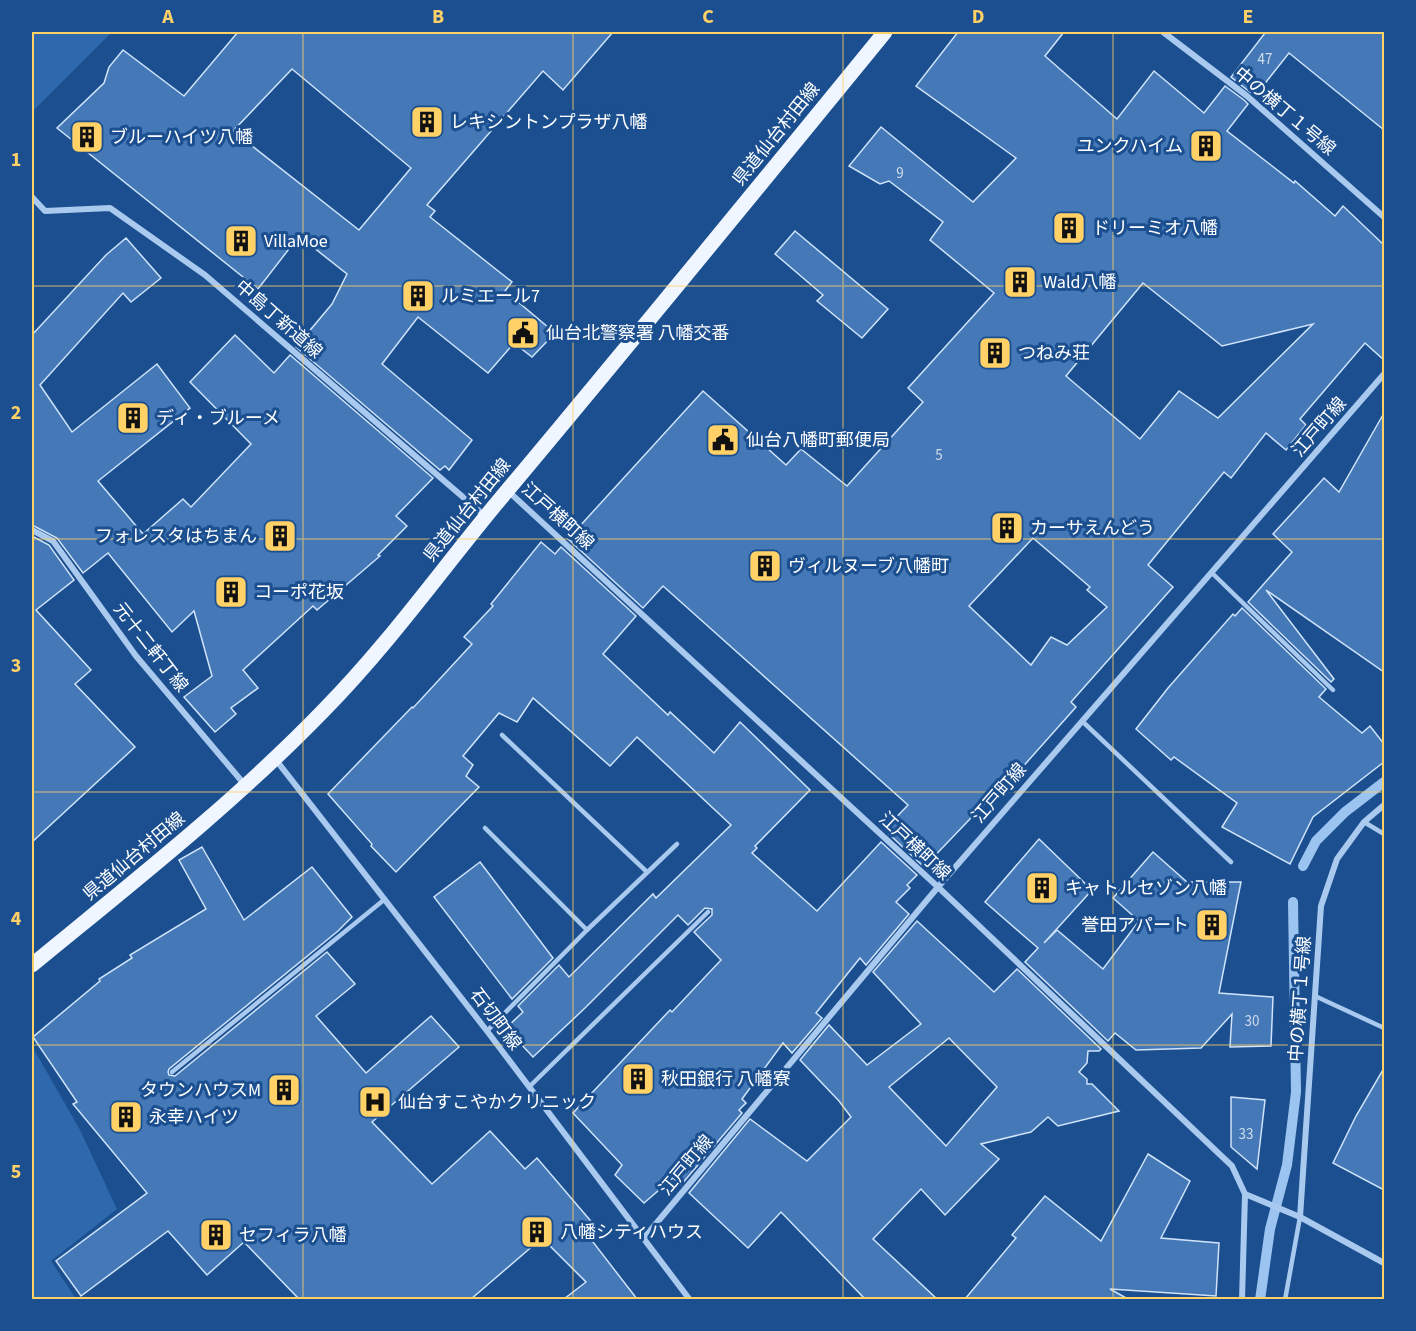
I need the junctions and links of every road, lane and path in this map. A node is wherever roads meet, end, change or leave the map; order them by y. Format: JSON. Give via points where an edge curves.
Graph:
{"nodes":[{"id":1,"x":885,"y":32,"type":"edge"},
{"id":2,"x":1163,"y":32,"type":"edge"},
{"id":3,"x":32,"y":197,"type":"edge"},
{"id":4,"x":1384,"y":217,"type":"edge"},
{"id":5,"x":1384,"y":374,"type":"edge"},
{"id":6,"x":508,"y":490,"type":"junction"},
{"id":7,"x":486,"y":517,"type":"junction"},
{"id":8,"x":32,"y":530,"type":"edge"},
{"id":9,"x":1212,"y":573,"type":"junction"},
{"id":10,"x":1333,"y":690,"type":"dead end"},
{"id":11,"x":1082,"y":721,"type":"junction"},
{"id":12,"x":502,"y":735,"type":"dead end"},
{"id":13,"x":275,"y":759,"type":"junction"},
{"id":14,"x":246,"y":786,"type":"junction"},
{"id":15,"x":1384,"y":805,"type":"edge"},
{"id":16,"x":1364,"y":822,"type":"junction"},
{"id":17,"x":485,"y":828,"type":"dead end"},
{"id":18,"x":1384,"y":834,"type":"edge"},
{"id":19,"x":677,"y":844,"type":"dead end"},
{"id":20,"x":1231,"y":862,"type":"dead end"},
{"id":21,"x":647,"y":872,"type":"junction"},
{"id":22,"x":938,"y":887,"type":"junction"},
{"id":23,"x":385,"y":899,"type":"junction"},
{"id":24,"x":708,"y":912,"type":"dead end"},
{"id":25,"x":587,"y":930,"type":"junction"},
{"id":26,"x":32,"y":966,"type":"edge"},
{"id":27,"x":1315,"y":996,"type":"junction"},
{"id":28,"x":1384,"y":1028,"type":"edge"},
{"id":29,"x":487,"y":1031,"type":"junction"},
{"id":30,"x":172,"y":1072,"type":"dead end"},
{"id":31,"x":529,"y":1087,"type":"junction"},
{"id":32,"x":1245,"y":1194,"type":"junction"},
{"id":33,"x":1300,"y":1217,"type":"junction"},
{"id":34,"x":644,"y":1238,"type":"junction"},
{"id":35,"x":1384,"y":1263,"type":"edge"},
{"id":36,"x":690,"y":1299,"type":"edge"},
{"id":37,"x":1242,"y":1299,"type":"edge"},
{"id":38,"x":1285,"y":1299,"type":"edge"}],
"edges":[{"from":1,"to":6,"type":"main road","name":"県道仙台村田線"},
{"from":2,"to":4,"type":"street","name":"中の横丁１号線","via":[[1247,96]]},
{"from":3,"to":7,"type":"street","name":"中島丁新道線","via":[[45,211],[110,208],[139,228],[205,275]]},
{"from":5,"to":9,"type":"street","name":"江戸町線"},
{"from":6,"to":7,"type":"main road","name":"県道仙台村田線"},
{"from":6,"to":22,"type":"street","name":"江戸横町線"},
{"from":7,"to":13,"type":"main road","name":"県道仙台村田線","via":[[394,632],[327,708]]},
{"from":8,"to":14,"type":"street","name":"元十二軒丁線","via":[[53,541],[136,656]]},
{"from":9,"to":10,"type":"lane"},
{"from":9,"to":11,"type":"street","name":"江戸町線"},
{"from":11,"to":20,"type":"lane"},
{"from":11,"to":22,"type":"street","name":"江戸町線"},
{"from":12,"to":21,"type":"lane"},
{"from":13,"to":14,"type":"main road","name":"県道仙台村田線"},
{"from":13,"to":23,"type":"street","name":"石切町線"},
{"from":14,"to":26,"type":"main road","name":"県道仙台村田線"},
{"from":15,"to":16,"type":"street","name":"中の横丁１号線"},
{"from":16,"to":18,"type":"lane"},
{"from":16,"to":27,"type":"street","name":"中の横丁１号線","via":[[1337,859],[1321,906]]},
{"from":17,"to":25,"type":"lane"},
{"from":19,"to":21,"type":"lane"},
{"from":21,"to":25,"type":"lane"},
{"from":22,"to":32,"type":"street","name":"江戸横町線","via":[[1232,1167]]},
{"from":22,"to":34,"type":"street","name":"江戸町線"},
{"from":23,"to":29,"type":"street","name":"石切町線"},
{"from":23,"to":30,"type":"lane"},
{"from":24,"to":31,"type":"lane"},
{"from":25,"to":29,"type":"lane"},
{"from":27,"to":28,"type":"lane"},
{"from":27,"to":33,"type":"street","name":"中の横丁１号線"},
{"from":29,"to":31,"type":"street","name":"石切町線"},
{"from":31,"to":34,"type":"street","name":"石切町線"},
{"from":32,"to":33,"type":"street"},
{"from":32,"to":37,"type":"street"},
{"from":33,"to":35,"type":"street"},
{"from":33,"to":38,"type":"lane"},
{"from":34,"to":36,"type":"street","name":"石切町線"}]}
